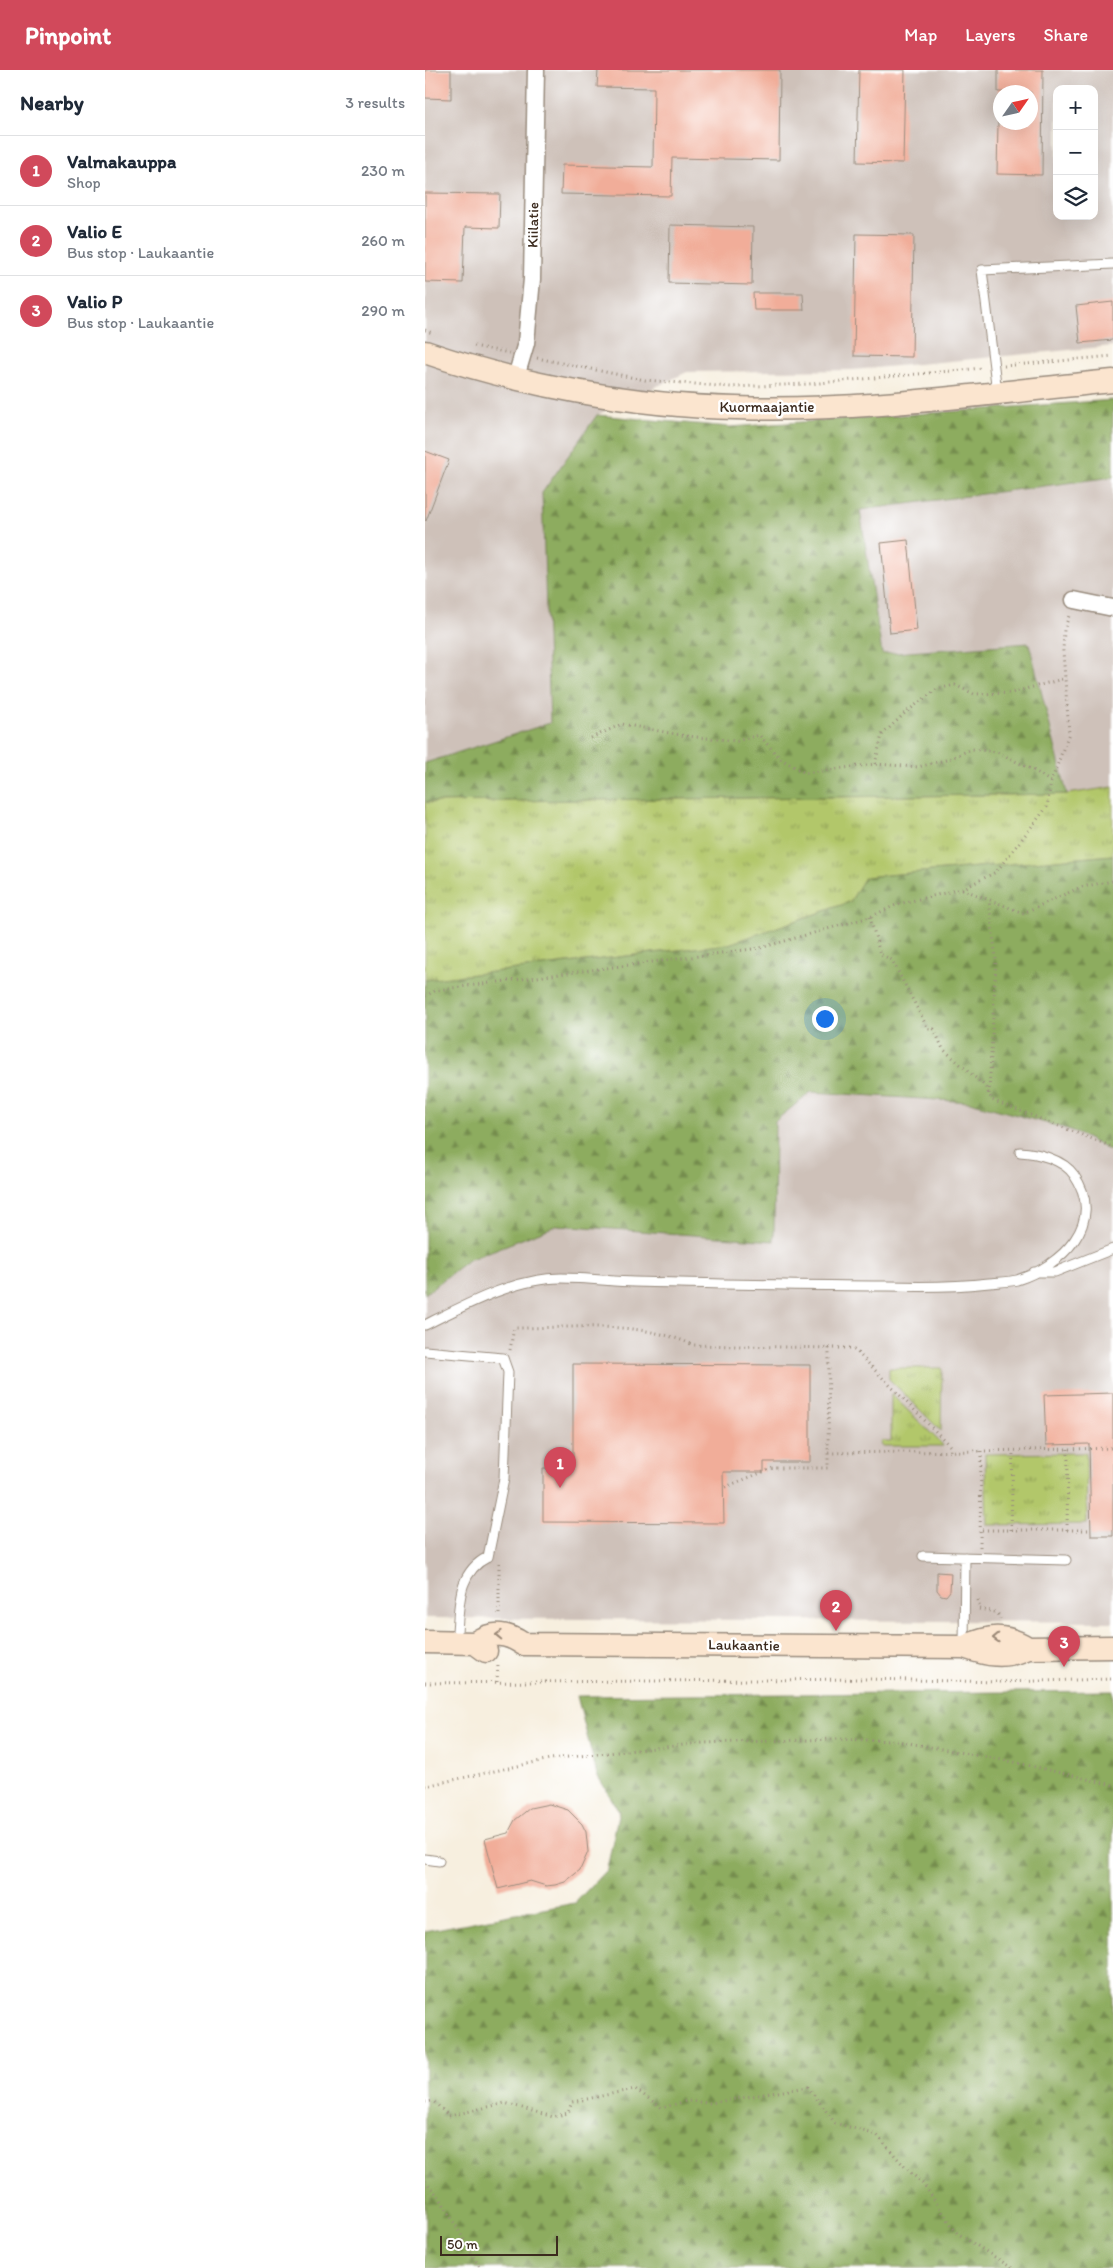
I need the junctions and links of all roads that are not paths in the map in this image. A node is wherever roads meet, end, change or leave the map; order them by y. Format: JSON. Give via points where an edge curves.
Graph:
{"nodes":[{"id":1,"x":536,"y":70,"type":"edge"},
{"id":2,"x":1113,"y":264,"type":"edge"},
{"id":3,"x":429,"y":343,"type":"edge"},
{"id":4,"x":516,"y":378,"type":"junction"},
{"id":5,"x":1113,"y":381,"type":"edge"},
{"id":6,"x":997,"y":392,"type":"junction"},
{"id":7,"x":1074,"y":600,"type":"road end"},
{"id":8,"x":1113,"y":608,"type":"edge"},
{"id":9,"x":1020,"y":1152,"type":"dead end"},
{"id":10,"x":1113,"y":1249,"type":"edge"},
{"id":11,"x":1034,"y":1272,"type":"junction"},
{"id":12,"x":425,"y":1325,"type":"edge"},
{"id":13,"x":425,"y":1351,"type":"edge"},
{"id":14,"x":923,"y":1556,"type":"dead end"},
{"id":15,"x":965,"y":1557,"type":"junction"},
{"id":16,"x":1066,"y":1560,"type":"dead end"},
{"id":17,"x":425,"y":1642,"type":"edge"},
{"id":18,"x":466,"y":1643,"type":"junction"},
{"id":19,"x":964,"y":1647,"type":"junction"},
{"id":20,"x":1113,"y":1647,"type":"edge"},
{"id":21,"x":425,"y":1858,"type":"edge"},
{"id":22,"x":439,"y":1861,"type":"dead end"}],
"edges":[{"from":1,"to":4,"type":"street","name":"Kiilatie","via":[[532,279],[523,355]]},
{"from":2,"to":6,"type":"lane","via":[[983,270]]},
{"from":3,"to":4,"type":"street","name":"Kuormaajantie"},
{"from":4,"to":6,"type":"street","name":"Kuormaajantie","via":[[648,401],[735,408],[835,407]]},
{"from":5,"to":6,"type":"street","name":"Kuormaajantie"},
{"from":7,"to":8,"type":"street"},
{"from":9,"to":11,"type":"lane","via":[[1036,1153],[1057,1162],[1073,1174],[1083,1194],[1085,1218],[1078,1239]]},
{"from":10,"to":11,"type":"lane","via":[[1055,1272]]},
{"from":11,"to":12,"type":"lane","via":[[1015,1280],[952,1287],[559,1278],[509,1287],[467,1303]]},
{"from":13,"to":18,"type":"lane","via":[[503,1358],[508,1367],[504,1479],[488,1557],[475,1563],[464,1580]]},
{"from":14,"to":15,"type":"lane"},
{"from":15,"to":16,"type":"lane"},
{"from":15,"to":19,"type":"lane"},
{"from":17,"to":18,"type":"street"},
{"from":18,"to":19,"type":"street","name":"Laukaantie","via":[[485,1650],[498,1643],[513,1651],[523,1644]]},
{"from":19,"to":20,"type":"street","name":"Laukaantie","via":[[1002,1656],[1027,1648]]},
{"from":21,"to":22,"type":"lane"}]}
